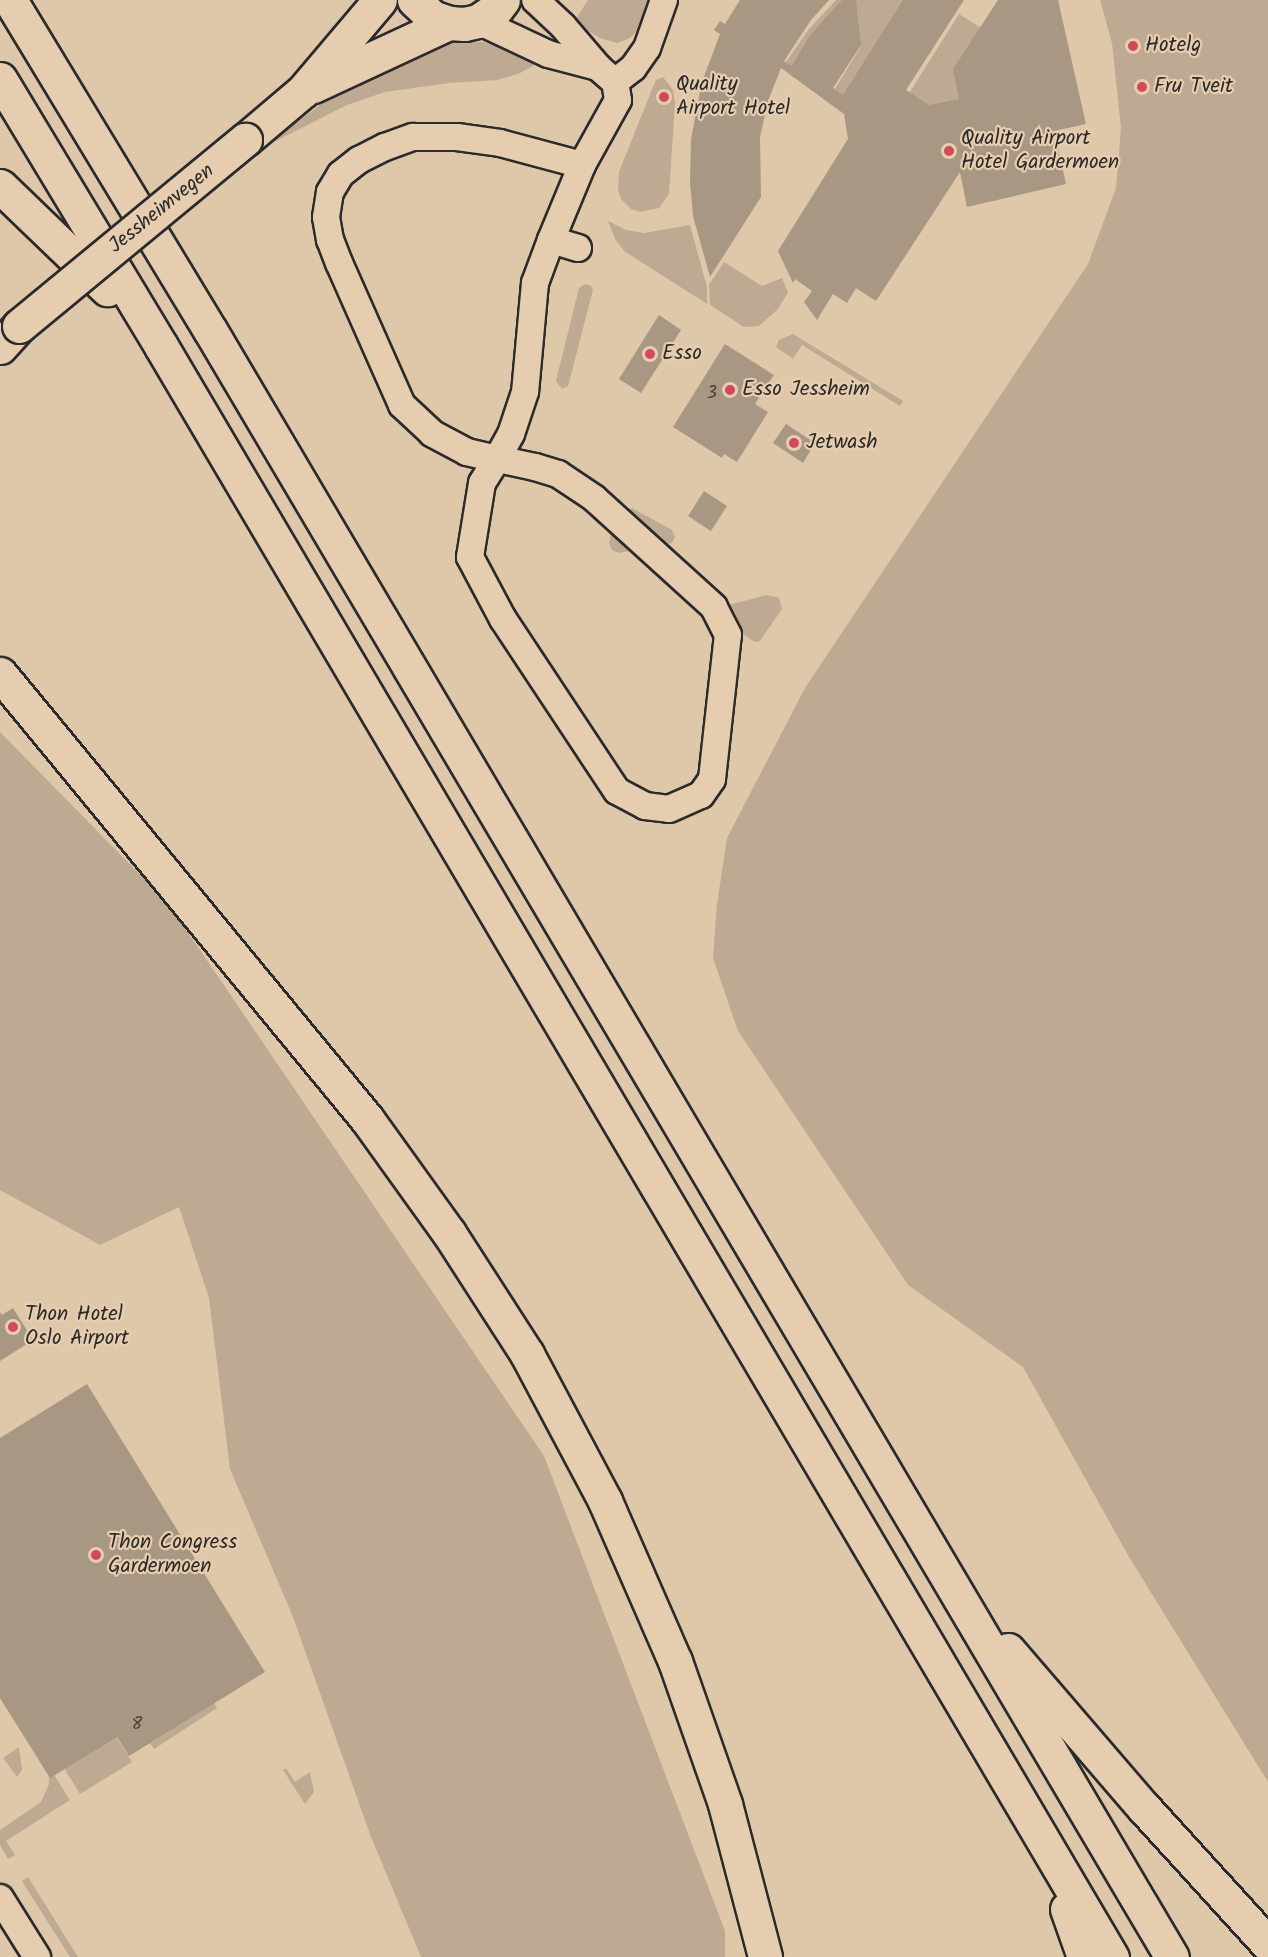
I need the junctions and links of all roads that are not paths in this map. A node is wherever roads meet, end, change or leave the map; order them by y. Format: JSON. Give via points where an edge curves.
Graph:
{"nodes":[{"id":1,"x":10,"y":0,"type":"edge"},
{"id":2,"x":380,"y":0,"type":"edge"},
{"id":3,"x":414,"y":0,"type":"edge"},
{"id":4,"x":535,"y":0,"type":"edge"},
{"id":5,"x":664,"y":0,"type":"edge"},
{"id":6,"x":477,"y":15,"type":"edge"},
{"id":7,"x":606,"y":74,"type":"junction"},
{"id":8,"x":0,"y":79,"type":"edge"},
{"id":9,"x":303,"y":91,"type":"junction"},
{"id":10,"x":582,"y":165,"type":"junction"},
{"id":11,"x":0,"y":186,"type":"edge"},
{"id":12,"x":551,"y":240,"type":"junction"},
{"id":13,"x":578,"y":248,"type":"dead end"},
{"id":14,"x":6,"y":336,"type":"edge"},
{"id":15,"x":161,"y":346,"type":"junction"},
{"id":16,"x":497,"y":459,"type":"junction"},
{"id":17,"x":0,"y":674,"type":"edge"},
{"id":18,"x":941,"y":1566,"type":"junction"},
{"id":19,"x":1030,"y":1818,"type":"junction"},
{"id":20,"x":0,"y":1898,"type":"edge"},
{"id":21,"x":1268,"y":1944,"type":"edge"},
{"id":22,"x":764,"y":1953,"type":"edge"},
{"id":23,"x":37,"y":1957,"type":"edge"},
{"id":24,"x":1084,"y":1957,"type":"edge"},
{"id":25,"x":1112,"y":1957,"type":"edge"},
{"id":26,"x":1172,"y":1957,"type":"edge"}],
"edges":[{"from":1,"to":18,"type":"highway","via":[[210,330]]},
{"from":2,"to":9,"type":"highway","name":"Jessheimvegen"},
{"from":3,"to":6,"type":"highway","via":[[432,17]]},
{"from":4,"to":7,"type":"street"},
{"from":5,"to":7,"type":"street","via":[[647,48],[633,68]]},
{"from":6,"to":7,"type":"street","via":[[548,54]]},
{"from":6,"to":9,"type":"highway","name":"Jessheimvegen"},
{"from":7,"to":10,"type":"street","via":[[618,100]]},
{"from":8,"to":15,"type":"highway"},
{"from":9,"to":14,"type":"highway","name":"Jessheimvegen","bridge":true},
{"from":10,"to":12,"type":"street"},
{"from":10,"to":16,"type":"street","via":[[500,143],[457,137],[413,137],[359,160],[341,174],[327,202],[330,240],[402,405],[432,433],[467,452]]},
{"from":11,"to":15,"type":"highway","via":[[85,266]]},
{"from":12,"to":13,"type":"street"},
{"from":12,"to":16,"type":"street","via":[[535,283],[525,392],[511,434]]},
{"from":15,"to":19,"type":"highway"},
{"from":16,"to":16,"type":"street","via":[[482,483],[470,557],[503,619],[617,791],[645,806],[669,808],[701,795],[712,779],[728,635],[714,607],[594,498],[558,474]]},
{"from":17,"to":22,"type":"highway","via":[[367,1119],[449,1233],[527,1354],[606,1502],[675,1660],[725,1804]]},
{"from":18,"to":21,"type":"highway","via":[[1144,1809]]},
{"from":18,"to":26,"type":"highway"},
{"from":19,"to":24,"type":"highway"},
{"from":19,"to":25,"type":"highway"},
{"from":20,"to":23,"type":"street"}]}
